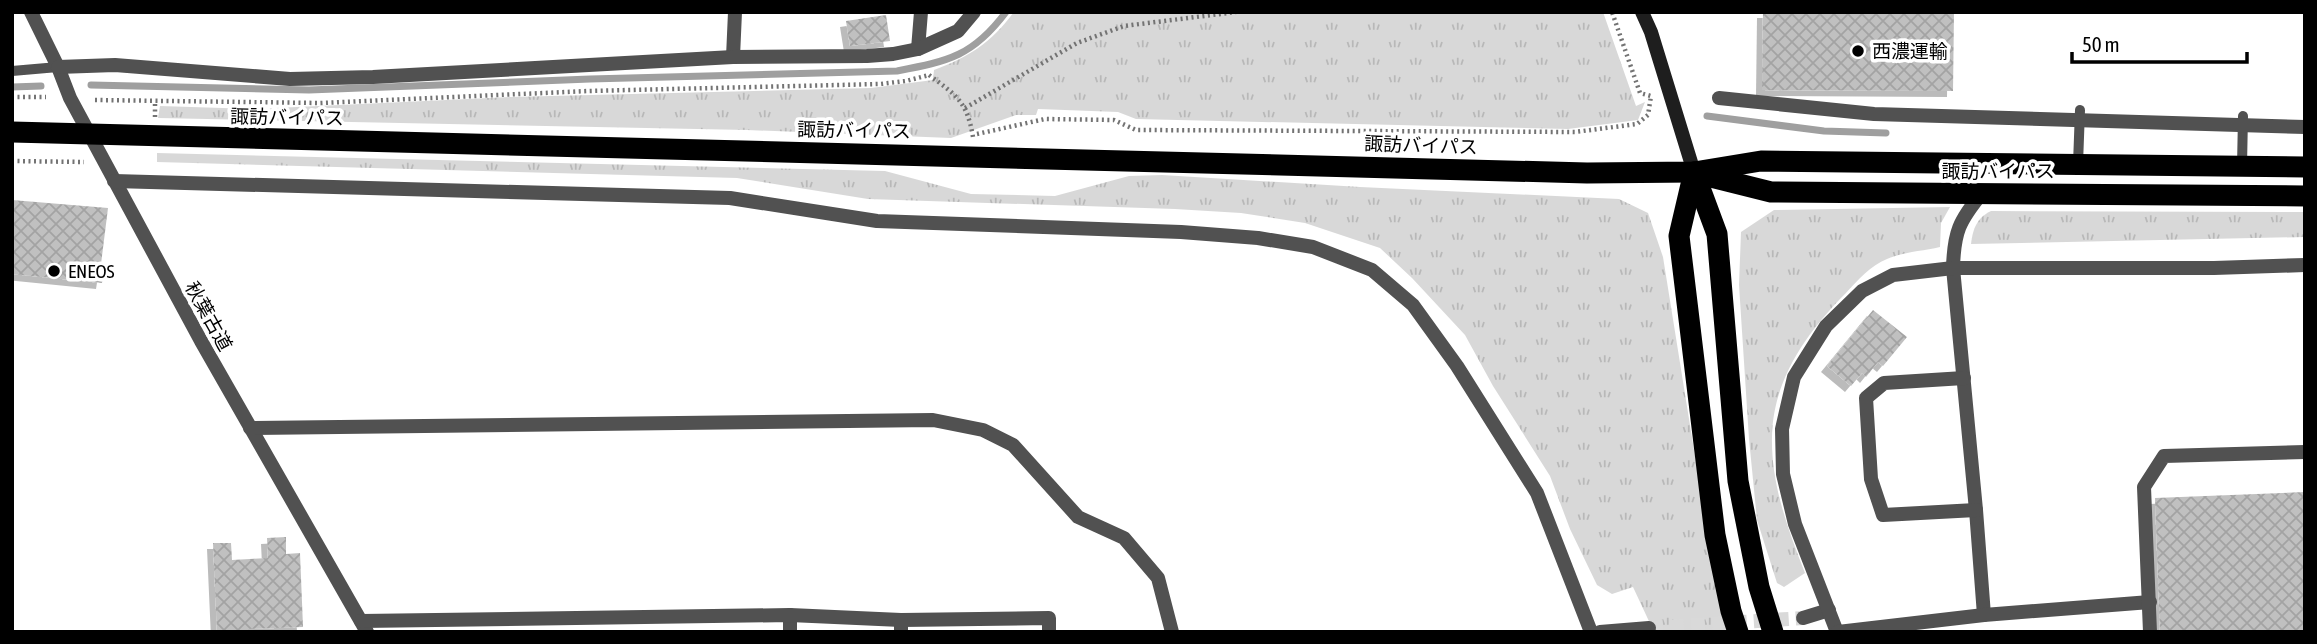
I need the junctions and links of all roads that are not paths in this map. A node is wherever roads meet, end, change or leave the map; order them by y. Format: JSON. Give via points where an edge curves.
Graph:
{"nodes":[{"id":1,"x":31,"y":12,"type":"edge"},
{"id":2,"x":734,"y":12,"type":"edge"},
{"id":3,"x":921,"y":12,"type":"edge"},
{"id":4,"x":974,"y":12,"type":"edge"},
{"id":5,"x":1642,"y":12,"type":"edge"},
{"id":6,"x":918,"y":49,"type":"junction"},
{"id":7,"x":733,"y":57,"type":"junction"},
{"id":8,"x":58,"y":67,"type":"junction"},
{"id":9,"x":12,"y":71,"type":"edge"},
{"id":10,"x":1719,"y":98,"type":"dead end"},
{"id":11,"x":2079,"y":115,"type":"junction"},
{"id":12,"x":2243,"y":120,"type":"junction"},
{"id":13,"x":2305,"y":127,"type":"edge"},
{"id":14,"x":12,"y":132,"type":"edge"},
{"id":15,"x":90,"y":133,"type":"junction"},
{"id":16,"x":2078,"y":165,"type":"junction"},
{"id":17,"x":2242,"y":166,"type":"junction"},
{"id":18,"x":2305,"y":167,"type":"edge"},
{"id":19,"x":1694,"y":173,"type":"junction"},
{"id":20,"x":114,"y":181,"type":"junction"},
{"id":21,"x":1982,"y":193,"type":"junction"},
{"id":22,"x":2305,"y":196,"type":"edge"},
{"id":23,"x":2305,"y":265,"type":"edge"},
{"id":24,"x":1954,"y":268,"type":"junction"},
{"id":25,"x":1964,"y":378,"type":"junction"},
{"id":26,"x":250,"y":428,"type":"junction"},
{"id":27,"x":2305,"y":452,"type":"edge"},
{"id":28,"x":1976,"y":510,"type":"junction"},
{"id":29,"x":2150,"y":602,"type":"junction"},
{"id":30,"x":1829,"y":610,"type":"junction"},
{"id":31,"x":790,"y":615,"type":"junction"},
{"id":32,"x":1984,"y":615,"type":"junction"},
{"id":33,"x":1803,"y":618,"type":"tunnel mouth"},
{"id":34,"x":364,"y":626,"type":"edge"},
{"id":35,"x":901,"y":626,"type":"edge"},
{"id":36,"x":1649,"y":628,"type":"dead end"},
{"id":37,"x":790,"y":632,"type":"edge"},
{"id":38,"x":1049,"y":632,"type":"edge"},
{"id":39,"x":1172,"y":632,"type":"edge"},
{"id":40,"x":1591,"y":632,"type":"edge"},
{"id":41,"x":1600,"y":632,"type":"edge"},
{"id":42,"x":1738,"y":632,"type":"edge"},
{"id":43,"x":1773,"y":632,"type":"edge"},
{"id":44,"x":1838,"y":632,"type":"edge"},
{"id":45,"x":2150,"y":632,"type":"edge"}],
"edges":[{"from":1,"to":8,"type":"street","name":"秋葉古道"},
{"from":2,"to":7,"type":"street"},
{"from":3,"to":6,"type":"street"},
{"from":4,"to":6,"type":"street","via":[[958,30]]},
{"from":5,"to":19,"type":"street"},
{"from":6,"to":7,"type":"street","via":[[867,56]]},
{"from":7,"to":8,"type":"street","via":[[290,79],[115,65]]},
{"from":8,"to":9,"type":"lane"},
{"from":8,"to":15,"type":"street","name":"秋葉古道"},
{"from":10,"to":11,"type":"street","via":[[1874,114]]},
{"from":11,"to":12,"type":"street"},
{"from":11,"to":16,"type":"lane"},
{"from":12,"to":13,"type":"street"},
{"from":12,"to":17,"type":"lane"},
{"from":14,"to":15,"type":"highway","name":"諏訪バイパス"},
{"from":15,"to":19,"type":"highway","name":"諏訪バイパス","via":[[972,145],[1587,173]]},
{"from":15,"to":20,"type":"street","name":"秋葉古道"},
{"from":16,"to":17,"type":"highway","name":"諏訪バイパス"},
{"from":16,"to":19,"type":"highway","name":"諏訪バイパス","via":[[1762,161]]},
{"from":17,"to":18,"type":"highway","name":"諏訪バイパス"},
{"from":19,"to":21,"type":"highway","name":"諏訪バイパス","via":[[1771,192]]},
{"from":19,"to":42,"type":"highway","via":[[1679,236],[1714,535]]},
{"from":19,"to":43,"type":"highway","via":[[1717,234],[1738,481]]},
{"from":20,"to":26,"type":"street","name":"秋葉古道"},
{"from":20,"to":40,"type":"street","via":[[730,198],[877,221],[1181,232],[1313,247],[1372,271],[1413,305],[1537,493]]},
{"from":21,"to":22,"type":"highway","name":"諏訪バイパス"},
{"from":21,"to":24,"type":"street","via":[[1963,216],[1954,245]]},
{"from":23,"to":24,"type":"street"},
{"from":24,"to":25,"type":"street"},
{"from":24,"to":30,"type":"street","via":[[1893,275],[1862,291],[1826,326],[1794,377],[1782,429],[1783,474],[1795,524]]},
{"from":25,"to":28,"type":"street"},
{"from":25,"to":28,"type":"street","via":[[1884,383],[1866,398],[1871,480],[1883,515]]},
{"from":26,"to":34,"type":"street","name":"秋葉古道"},
{"from":26,"to":39,"type":"street","via":[[933,420],[983,430],[1013,444],[1078,517],[1124,538],[1158,578]]},
{"from":27,"to":29,"type":"street","via":[[2164,456],[2144,488]]},
{"from":28,"to":32,"type":"street"},
{"from":29,"to":32,"type":"street"},
{"from":29,"to":45,"type":"street"},
{"from":30,"to":33,"type":"street"},
{"from":30,"to":44,"type":"street"},
{"from":31,"to":34,"type":"street"},
{"from":31,"to":35,"type":"street"},
{"from":31,"to":37,"type":"street"},
{"from":32,"to":44,"type":"street"},
{"from":35,"to":38,"type":"street","via":[[1049,618]]},
{"from":36,"to":41,"type":"street"}]}
